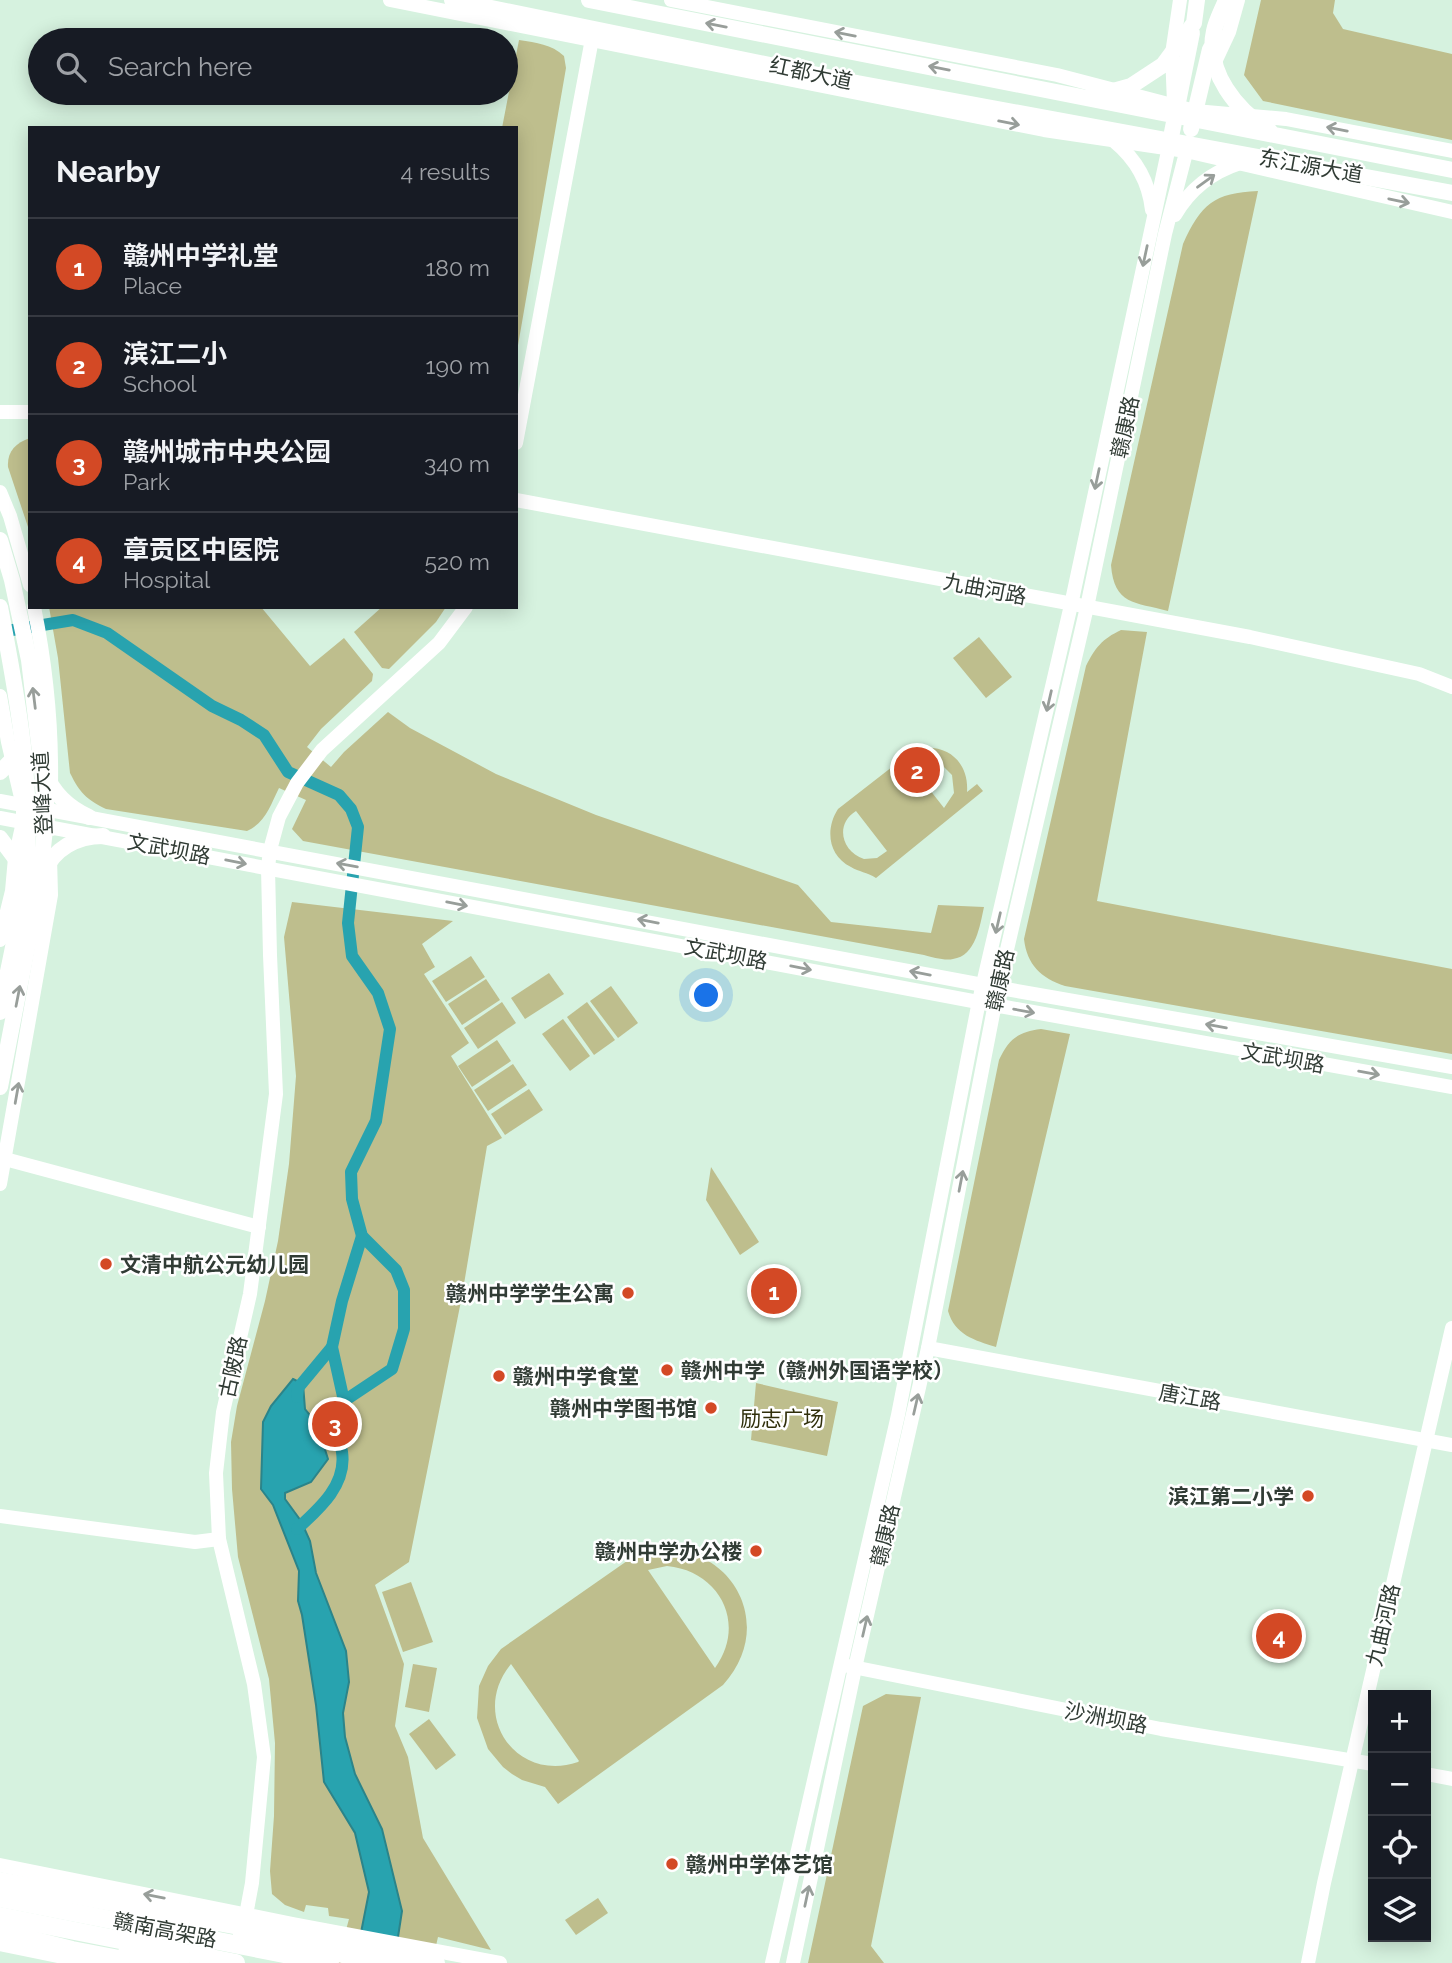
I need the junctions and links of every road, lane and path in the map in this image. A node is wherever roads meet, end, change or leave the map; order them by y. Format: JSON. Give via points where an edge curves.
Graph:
{"nodes":[{"id":1,"x":390,"y":0,"type":"edge"},
{"id":2,"x":453,"y":0,"type":"edge"},
{"id":3,"x":589,"y":0,"type":"edge"},
{"id":4,"x":671,"y":0,"type":"edge"},
{"id":5,"x":1180,"y":0,"type":"edge"},
{"id":6,"x":1198,"y":0,"type":"edge"},
{"id":7,"x":1220,"y":0,"type":"edge"},
{"id":8,"x":1226,"y":0,"type":"edge"},
{"id":9,"x":1238,"y":0,"type":"edge"},
{"id":10,"x":1194,"y":23,"type":"junction"},
{"id":11,"x":1214,"y":30,"type":"junction"},
{"id":12,"x":592,"y":39,"type":"junction"},
{"id":13,"x":1172,"y":54,"type":"junction"},
{"id":14,"x":1215,"y":61,"type":"junction"},
{"id":15,"x":1114,"y":92,"type":"junction"},
{"id":16,"x":1068,"y":93,"type":"junction"},
{"id":17,"x":1175,"y":111,"type":"junction"},
{"id":18,"x":1195,"y":115,"type":"junction"},
{"id":19,"x":1250,"y":117,"type":"junction"},
{"id":20,"x":1069,"y":121,"type":"junction"},
{"id":21,"x":1282,"y":136,"type":"junction"},
{"id":22,"x":1115,"y":142,"type":"junction"},
{"id":23,"x":1169,"y":145,"type":"junction"},
{"id":24,"x":1187,"y":148,"type":"junction"},
{"id":25,"x":1452,"y":151,"type":"edge"},
{"id":26,"x":1274,"y":160,"type":"junction"},
{"id":27,"x":1238,"y":164,"type":"junction"},
{"id":28,"x":1452,"y":170,"type":"edge"},
{"id":29,"x":1452,"y":192,"type":"edge"},
{"id":30,"x":1452,"y":212,"type":"edge"},
{"id":31,"x":1152,"y":220,"type":"junction"},
{"id":32,"x":1165,"y":234,"type":"junction"},
{"id":33,"x":0,"y":412,"type":"edge"},
{"id":34,"x":28,"y":412,"type":"edge"},
{"id":35,"x":518,"y":432,"type":"edge"},
{"id":36,"x":0,"y":492,"type":"edge"},
{"id":37,"x":518,"y":500,"type":"edge"},
{"id":38,"x":0,"y":540,"type":"edge"},
{"id":39,"x":23,"y":580,"type":"edge"},
{"id":40,"x":1071,"y":605,"type":"junction"},
{"id":41,"x":0,"y":607,"type":"edge"},
{"id":42,"x":1087,"y":607,"type":"junction"},
{"id":43,"x":28,"y":609,"type":"edge"},
{"id":44,"x":28,"y":609,"type":"edge"},
{"id":45,"x":34,"y":609,"type":"edge"},
{"id":46,"x":464,"y":609,"type":"edge"},
{"id":47,"x":37,"y":660,"type":"junction"},
{"id":48,"x":1452,"y":687,"type":"edge"},
{"id":49,"x":0,"y":696,"type":"edge"},
{"id":50,"x":22,"y":746,"type":"junction"},
{"id":51,"x":41,"y":758,"type":"junction"},
{"id":52,"x":12,"y":760,"type":"junction"},
{"id":53,"x":0,"y":772,"type":"edge"},
{"id":54,"x":51,"y":785,"type":"junction"},
{"id":55,"x":0,"y":801,"type":"edge"},
{"id":56,"x":25,"y":814,"type":"junction"},
{"id":57,"x":89,"y":817,"type":"junction"},
{"id":58,"x":0,"y":818,"type":"edge"},
{"id":59,"x":48,"y":818,"type":"junction"},
{"id":60,"x":103,"y":836,"type":"junction"},
{"id":61,"x":0,"y":838,"type":"edge"},
{"id":62,"x":270,"y":850,"type":"junction"},
{"id":63,"x":15,"y":858,"type":"junction"},
{"id":64,"x":50,"y":860,"type":"junction"},
{"id":65,"x":268,"y":868,"type":"junction"},
{"id":66,"x":32,"y":883,"type":"junction"},
{"id":67,"x":0,"y":940,"type":"edge"},
{"id":68,"x":991,"y":986,"type":"junction"},
{"id":69,"x":979,"y":1001,"type":"junction"},
{"id":70,"x":994,"y":1006,"type":"junction"},
{"id":71,"x":0,"y":1012,"type":"edge"},
{"id":72,"x":1452,"y":1067,"type":"edge"},
{"id":73,"x":0,"y":1087,"type":"edge"},
{"id":74,"x":1452,"y":1087,"type":"edge"},
{"id":75,"x":5,"y":1160,"type":"junction"},
{"id":76,"x":0,"y":1184,"type":"edge"},
{"id":77,"x":258,"y":1227,"type":"junction"},
{"id":78,"x":1452,"y":1328,"type":"edge"},
{"id":79,"x":928,"y":1349,"type":"junction"},
{"id":80,"x":1425,"y":1440,"type":"junction"},
{"id":81,"x":1452,"y":1445,"type":"edge"},
{"id":82,"x":0,"y":1516,"type":"edge"},
{"id":83,"x":219,"y":1539,"type":"junction"},
{"id":84,"x":848,"y":1666,"type":"junction"},
{"id":85,"x":1352,"y":1760,"type":"junction"},
{"id":86,"x":1368,"y":1763,"type":"edge"},
{"id":87,"x":1431,"y":1775,"type":"edge"},
{"id":88,"x":1452,"y":1779,"type":"edge"},
{"id":89,"x":0,"y":1865,"type":"edge"},
{"id":90,"x":0,"y":1882,"type":"edge"},
{"id":91,"x":0,"y":1898,"type":"edge"},
{"id":92,"x":246,"y":1915,"type":"junction"},
{"id":93,"x":0,"y":1916,"type":"edge"},
{"id":94,"x":0,"y":1929,"type":"edge"},
{"id":95,"x":0,"y":1944,"type":"edge"},
{"id":96,"x":442,"y":1959,"type":"edge"},
{"id":97,"x":92,"y":1963,"type":"edge"},
{"id":98,"x":140,"y":1963,"type":"edge"},
{"id":99,"x":181,"y":1963,"type":"edge"},
{"id":100,"x":236,"y":1963,"type":"edge"},
{"id":101,"x":330,"y":1963,"type":"edge"},
{"id":102,"x":383,"y":1963,"type":"edge"},
{"id":103,"x":500,"y":1963,"type":"edge"},
{"id":104,"x":772,"y":1963,"type":"edge"},
{"id":105,"x":793,"y":1963,"type":"edge"},
{"id":106,"x":1308,"y":1963,"type":"edge"}],
"edges":[{"from":1,"to":12,"type":"street"},
{"from":2,"to":20,"type":"main road","name":"红都大道","via":[[857,83]]},
{"from":16,"to":3,"type":"main road","name":"红都大道","one_way":true},
{"from":15,"to":4,"type":"street","one_way":true,"via":[[1057,75]]},
{"from":5,"to":13,"type":"street"},
{"from":6,"to":10,"type":"main road","name":"赣康路"},
{"from":7,"to":11,"type":"main road","name":"赣康路"},
{"from":8,"to":11,"type":"main road"},
{"from":9,"to":14,"type":"street"},
{"from":10,"to":13,"type":"main road"},
{"from":10,"to":17,"type":"main road","name":"赣康路"},
{"from":11,"to":14,"type":"main road"},
{"from":11,"to":18,"type":"main road","name":"赣康路"},
{"from":12,"to":22,"type":"street","one_way":true},
{"from":12,"to":35,"type":"street"},
{"from":13,"to":15,"type":"main road","via":[[1143,80]]},
{"from":13,"to":17,"type":"street"},
{"from":14,"to":18,"type":"street"},
{"from":14,"to":19,"type":"main road","via":[[1231,96]]},
{"from":15,"to":16,"type":"main road"},
{"from":15,"to":17,"type":"street"},
{"from":16,"to":17,"type":"main road","name":"红都大道"},
{"from":17,"to":18,"type":"main road","name":"东江源大道"},
{"from":17,"to":23,"type":"main road","name":"赣康路"},
{"from":18,"to":19,"type":"street"},
{"from":18,"to":21,"type":"main road","name":"东江源大道"},
{"from":18,"to":24,"type":"main road","name":"赣康路"},
{"from":19,"to":21,"type":"main road"},
{"from":25,"to":19,"type":"street","one_way":true,"via":[[1286,119]]},
{"from":20,"to":22,"type":"street"},
{"from":20,"to":23,"type":"main road","name":"红都大道"},
{"from":21,"to":28,"type":"main road","name":"东江源大道"},
{"from":22,"to":23,"type":"street"},
{"from":22,"to":31,"type":"street","via":[[1142,175]]},
{"from":23,"to":24,"type":"main road","name":"东江源大道"},
{"from":23,"to":31,"type":"street","name":"赣康路"},
{"from":24,"to":26,"type":"main road","name":"东江源大道"},
{"from":24,"to":27,"type":"street"},
{"from":24,"to":32,"type":"street","name":"赣康路"},
{"from":26,"to":27,"type":"street"},
{"from":26,"to":29,"type":"main road","name":"东江源大道"},
{"from":27,"to":30,"type":"street","one_way":true},
{"from":32,"to":27,"type":"street","one_way":true,"via":[[1194,189]]},
{"from":31,"to":40,"type":"street","name":"赣康路","one_way":true},
{"from":32,"to":42,"type":"street","name":"赣康路"},
{"from":33,"to":34,"type":"street"},
{"from":36,"to":39,"type":"street"},
{"from":37,"to":40,"type":"street","name":"九曲河路"},
{"from":38,"to":39,"type":"main road","name":"登峰大道"},
{"from":39,"to":44,"type":"main road","name":"登峰大道"},
{"from":40,"to":42,"type":"street","name":"九曲河路"},
{"from":40,"to":68,"type":"street","name":"赣康路","one_way":true},
{"from":41,"to":50,"type":"main road","name":"登峰大道"},
{"from":42,"to":48,"type":"street","name":"九曲河路","via":[[1419,674]]},
{"from":42,"to":68,"type":"street","name":"赣康路"},
{"from":43,"to":47,"type":"main road","name":"登峰大道"},
{"from":45,"to":47,"type":"street"},
{"from":46,"to":62,"type":"street","name":"古陂路","via":[[439,643],[322,750],[279,817]]},
{"from":51,"to":47,"type":"main road","name":"登峰大道","one_way":true},
{"from":47,"to":54,"type":"street","via":[[52,750]]},
{"from":49,"to":52,"type":"street"},
{"from":50,"to":52,"type":"main road"},
{"from":50,"to":56,"type":"main road","name":"登峰大道"},
{"from":51,"to":54,"type":"main road"},
{"from":51,"to":59,"type":"main road","name":"登峰大道"},
{"from":52,"to":53,"type":"main road"},
{"from":52,"to":56,"type":"street"},
{"from":54,"to":57,"type":"main road","via":[[63,801]]},
{"from":54,"to":59,"type":"street"},
{"from":55,"to":56,"type":"street","name":"文武坝路"},
{"from":56,"to":58,"type":"street","name":"文武坝路"},
{"from":56,"to":59,"type":"street","name":"文武坝路"},
{"from":56,"to":63,"type":"street"},
{"from":56,"to":66,"type":"main road","name":"登峰大道"},
{"from":57,"to":59,"type":"street","name":"文武坝路"},
{"from":57,"to":62,"type":"street","name":"文武坝路"},
{"from":59,"to":60,"type":"street","name":"文武坝路"},
{"from":59,"to":64,"type":"street"},
{"from":59,"to":66,"type":"main road","name":"登峰大道"},
{"from":60,"to":64,"type":"main road","via":[[75,841]]},
{"from":60,"to":65,"type":"street","name":"文武坝路","one_way":true},
{"from":61,"to":63,"type":"main road"},
{"from":62,"to":65,"type":"street","name":"古陂路"},
{"from":68,"to":62,"type":"street","name":"文武坝路","one_way":true},
{"from":63,"to":66,"type":"main road"},
{"from":63,"to":67,"type":"street"},
{"from":64,"to":66,"type":"main road"},
{"from":75,"to":64,"type":"street","one_way":true,"via":[[51,895]]},
{"from":65,"to":69,"type":"street","name":"文武坝路","one_way":true},
{"from":65,"to":77,"type":"street","name":"古陂路","via":[[276,1094]]},
{"from":66,"to":71,"type":"main road","name":"登峰大道"},
{"from":73,"to":66,"type":"main road","name":"登峰大道","one_way":true},
{"from":68,"to":69,"type":"street","name":"赣康路"},
{"from":68,"to":70,"type":"street","name":"赣康路"},
{"from":72,"to":68,"type":"street","name":"文武坝路","one_way":true},
{"from":69,"to":70,"type":"street","name":"文武坝路"},
{"from":69,"to":84,"type":"street","name":"赣康路"},
{"from":70,"to":74,"type":"street","name":"文武坝路","one_way":true},
{"from":79,"to":70,"type":"street","name":"赣康路","one_way":true},
{"from":75,"to":76,"type":"street"},
{"from":75,"to":77,"type":"street"},
{"from":77,"to":83,"type":"street","name":"古陂路","via":[[250,1294],[223,1412],[216,1473]]},
{"from":78,"to":80,"type":"street","name":"九曲河路"},
{"from":79,"to":80,"type":"street","name":"唐江路"},
{"from":84,"to":79,"type":"street","name":"赣康路","one_way":true},
{"from":80,"to":81,"type":"street","name":"唐江路"},
{"from":80,"to":85,"type":"street","name":"九曲河路"},
{"from":82,"to":83,"type":"street","via":[[195,1542]]},
{"from":83,"to":92,"type":"street","name":"古陂路","via":[[254,1684],[264,1757]]},
{"from":84,"to":85,"type":"street","name":"沙洲坝路","via":[[1161,1729]]},
{"from":84,"to":104,"type":"street","name":"赣康路"},
{"from":105,"to":84,"type":"street","name":"赣康路","one_way":true},
{"from":85,"to":86,"type":"street","name":"沙洲坝路"},
{"from":85,"to":106,"type":"street","name":"九曲河路"},
{"from":87,"to":88,"type":"street"},
{"from":92,"to":89,"type":"street","one_way":true},
{"from":90,"to":96,"type":"highway"},
{"from":90,"to":102,"type":"main road"},
{"from":91,"to":101,"type":"highway","name":"赣南高架路"},
{"from":92,"to":96,"type":"street"},
{"from":93,"to":100,"type":"highway","name":"赣南高架路"},
{"from":94,"to":98,"type":"highway"},
{"from":94,"to":99,"type":"main road"},
{"from":95,"to":97,"type":"street"},
{"from":96,"to":103,"type":"street"}]}
